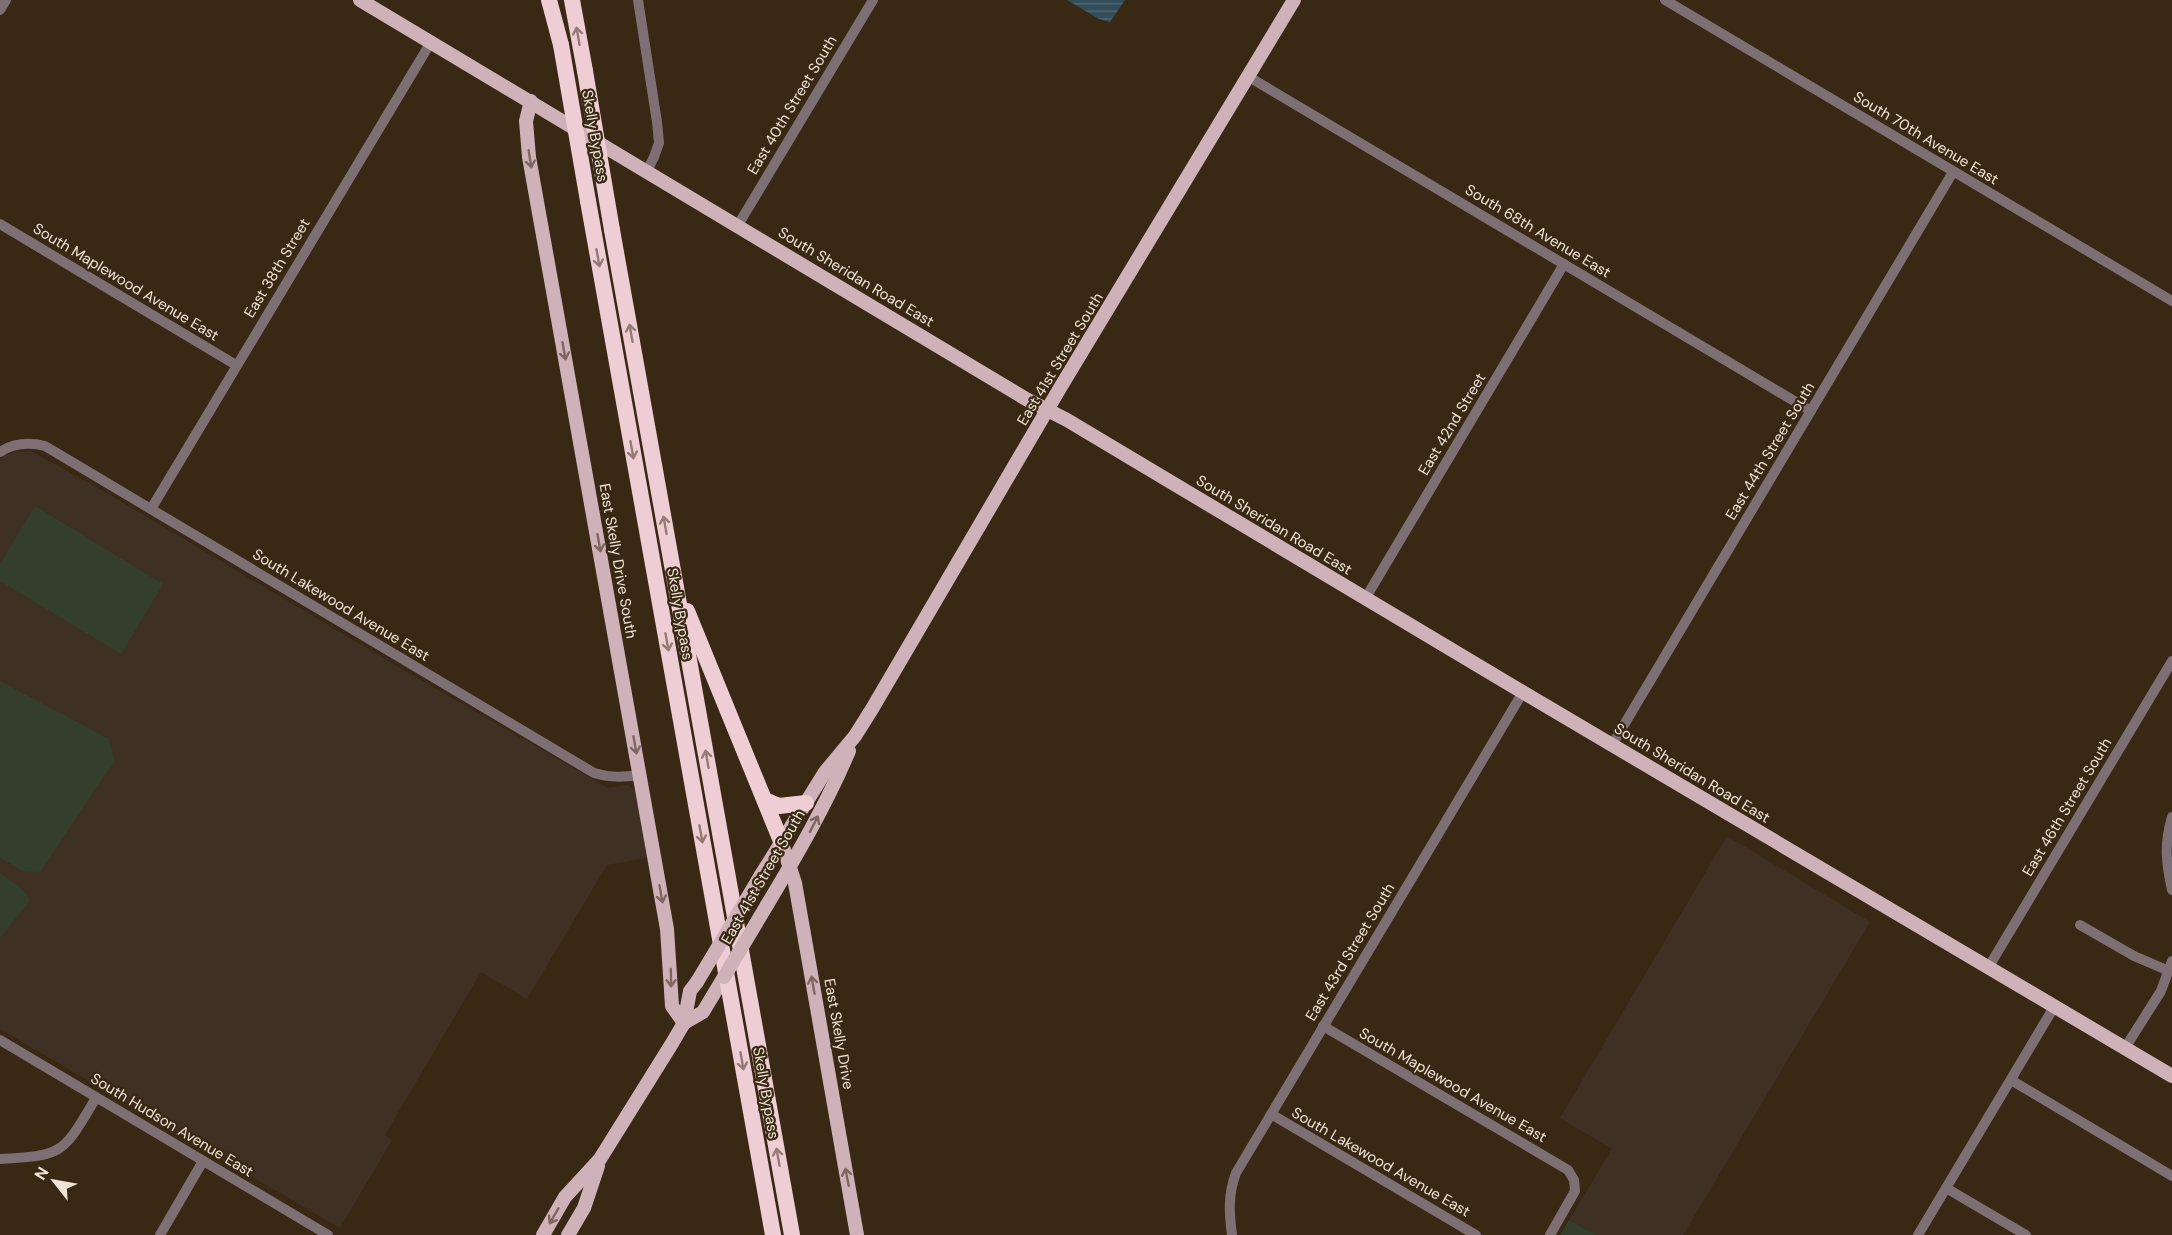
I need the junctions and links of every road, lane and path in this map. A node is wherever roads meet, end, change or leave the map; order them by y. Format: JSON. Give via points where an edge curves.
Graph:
{"nodes":[{"id":1,"x":6,"y":0,"type":"edge"},
{"id":2,"x":360,"y":0,"type":"edge"},
{"id":3,"x":551,"y":0,"type":"edge"},
{"id":4,"x":572,"y":0,"type":"edge"},
{"id":5,"x":638,"y":0,"type":"edge"},
{"id":6,"x":873,"y":0,"type":"edge"},
{"id":7,"x":1294,"y":0,"type":"edge"},
{"id":8,"x":1665,"y":0,"type":"edge"},
{"id":9,"x":0,"y":10,"type":"edge"},
{"id":10,"x":431,"y":42,"type":"junction"},
{"id":11,"x":1249,"y":77,"type":"junction"},
{"id":12,"x":531,"y":101,"type":"junction"},
{"id":13,"x":647,"y":171,"type":"junction"},
{"id":14,"x":1953,"y":172,"type":"junction"},
{"id":15,"x":0,"y":224,"type":"edge"},
{"id":16,"x":738,"y":225,"type":"junction"},
{"id":17,"x":1564,"y":264,"type":"junction"},
{"id":18,"x":2172,"y":301,"type":"edge"},
{"id":19,"x":236,"y":365,"type":"junction"},
{"id":20,"x":1048,"y":410,"type":"junction"},
{"id":21,"x":1811,"y":411,"type":"junction"},
{"id":22,"x":0,"y":452,"type":"edge"},
{"id":23,"x":151,"y":509,"type":"junction"},
{"id":24,"x":675,"y":583,"type":"junction"},
{"id":25,"x":1365,"y":599,"type":"junction"},
{"id":26,"x":2172,"y":661,"type":"edge"},
{"id":27,"x":1523,"y":692,"type":"junction"},
{"id":28,"x":855,"y":736,"type":"junction"},
{"id":29,"x":1612,"y":745,"type":"junction"},
{"id":30,"x":640,"y":775,"type":"junction"},
{"id":31,"x":765,"y":800,"type":"junction"},
{"id":32,"x":806,"y":802,"type":"junction"},
{"id":33,"x":2172,"y":817,"type":"edge"},
{"id":34,"x":781,"y":841,"type":"junction"},
{"id":35,"x":789,"y":868,"type":"junction"},
{"id":36,"x":2172,"y":890,"type":"edge"},
{"id":37,"x":2080,"y":925,"type":"dead end"},
{"id":38,"x":2170,"y":966,"type":"edge"},
{"id":39,"x":1988,"y":968,"type":"junction"},
{"id":40,"x":2054,"y":1007,"type":"junction"},
{"id":41,"x":684,"y":1023,"type":"junction"},
{"id":42,"x":1323,"y":1026,"type":"junction"},
{"id":43,"x":0,"y":1040,"type":"edge"},
{"id":44,"x":2125,"y":1048,"type":"junction"},
{"id":45,"x":2172,"y":1076,"type":"edge"},
{"id":46,"x":2011,"y":1080,"type":"junction"},
{"id":47,"x":96,"y":1098,"type":"junction"},
{"id":48,"x":1271,"y":1114,"type":"junction"},
{"id":49,"x":0,"y":1159,"type":"edge"},
{"id":50,"x":600,"y":1159,"type":"junction"},
{"id":51,"x":202,"y":1161,"type":"junction"},
{"id":52,"x":2172,"y":1176,"type":"edge"},
{"id":53,"x":1946,"y":1188,"type":"junction"},
{"id":54,"x":159,"y":1235,"type":"edge"},
{"id":55,"x":328,"y":1235,"type":"edge"},
{"id":56,"x":543,"y":1235,"type":"edge"},
{"id":57,"x":568,"y":1235,"type":"edge"},
{"id":58,"x":773,"y":1235,"type":"edge"},
{"id":59,"x":792,"y":1235,"type":"edge"},
{"id":60,"x":857,"y":1235,"type":"edge"},
{"id":61,"x":1232,"y":1235,"type":"edge"},
{"id":62,"x":1476,"y":1235,"type":"edge"},
{"id":63,"x":1550,"y":1235,"type":"edge"},
{"id":64,"x":1918,"y":1235,"type":"edge"},
{"id":65,"x":2026,"y":1235,"type":"edge"}],
"edges":[{"from":1,"to":9,"type":"street"},
{"from":2,"to":10,"type":"main road","name":"South Sheridan Road East"},
{"from":3,"to":58,"type":"highway","name":"Skelly Bypass","one_way":true,"bridge":true},
{"from":24,"to":4,"type":"highway","name":"Skelly Bypass","one_way":true,"bridge":true},
{"from":5,"to":13,"type":"street","via":[[659,143]]},
{"from":6,"to":16,"type":"street","name":"East 40th Street South"},
{"from":7,"to":11,"type":"main road","name":"East 41st Street South"},
{"from":8,"to":14,"type":"street","name":"South 70th Avenue East"},
{"from":10,"to":12,"type":"main road","name":"South Sheridan Road East"},
{"from":10,"to":19,"type":"street","name":"East 38th Street"},
{"from":11,"to":17,"type":"street","name":"South 68th Avenue East"},
{"from":11,"to":20,"type":"main road","name":"East 41st Street South"},
{"from":12,"to":13,"type":"main road","name":"South Sheridan Road East"},
{"from":12,"to":30,"type":"main road","name":"East Skelly Drive South","one_way":true,"via":[[526,132],[529,157]]},
{"from":13,"to":16,"type":"main road","name":"South Sheridan Road East"},
{"from":14,"to":18,"type":"street","name":"South 70th Avenue East"},
{"from":14,"to":21,"type":"street","name":"East 44th Street South"},
{"from":15,"to":19,"type":"street","name":"South Maplewood Avenue East"},
{"from":16,"to":20,"type":"main road","name":"South Sheridan Road East"},
{"from":17,"to":21,"type":"street","name":"South 68th Avenue East"},
{"from":17,"to":25,"type":"street","name":"East 42nd Street"},
{"from":19,"to":23,"type":"street","name":"East 38th Street"},
{"from":20,"to":25,"type":"main road","name":"South Sheridan Road East"},
{"from":20,"to":28,"type":"main road","name":"East 41st Street South"},
{"from":21,"to":29,"type":"street","name":"East 44th Street South"},
{"from":22,"to":23,"type":"street","name":"South Lakewood Avenue East","via":[[30,442],[45,446]]},
{"from":23,"to":30,"type":"street","name":"South Lakewood Avenue East","via":[[594,773]]},
{"from":24,"to":31,"type":"highway"},
{"from":59,"to":24,"type":"highway","name":"Skelly Bypass","one_way":true},
{"from":25,"to":27,"type":"main road","name":"South Sheridan Road East"},
{"from":26,"to":39,"type":"street","name":"East 46th Street South"},
{"from":27,"to":29,"type":"main road","name":"South Sheridan Road East"},
{"from":27,"to":42,"type":"street","name":"East 43rd Street South"},
{"from":28,"to":32,"type":"main road","name":"East 41st Street South"},
{"from":35,"to":28,"type":"main road","name":"East 41st Street South","one_way":true,"via":[[837,779]]},
{"from":29,"to":39,"type":"main road","name":"South Sheridan Road East"},
{"from":30,"to":41,"type":"main road","name":"East Skelly Drive South","one_way":true,"via":[[667,929],[672,1006]]},
{"from":31,"to":32,"type":"highway","via":[[779,806]]},
{"from":31,"to":34,"type":"highway"},
{"from":32,"to":34,"type":"main road","name":"East 41st Street South"},
{"from":33,"to":36,"type":"street","via":[[2166,867]]},
{"from":34,"to":35,"type":"main road","name":"East Skelly Drive"},
{"from":34,"to":41,"type":"main road","name":"East 41st Street South","bridge":true,"via":[[690,991]]},
{"from":35,"to":41,"type":"main road","name":"East 41st Street South","bridge":true,"via":[[702,1011]]},
{"from":60,"to":35,"type":"main road","name":"East Skelly Drive","one_way":true,"via":[[795,883]]},
{"from":37,"to":38,"type":"street","via":[[2134,956]]},
{"from":38,"to":44,"type":"street","via":[[2161,991]]},
{"from":39,"to":40,"type":"main road","name":"South Sheridan Road East"},
{"from":40,"to":44,"type":"main road","name":"South Sheridan Road East"},
{"from":40,"to":46,"type":"street"},
{"from":41,"to":50,"type":"main road","name":"East 41st Street South"},
{"from":42,"to":48,"type":"street","name":"East 43rd Street South"},
{"from":42,"to":63,"type":"street","name":"South Maplewood Avenue East","via":[[1568,1170],[1575,1191]]},
{"from":43,"to":47,"type":"street","name":"South Hudson Avenue East"},
{"from":44,"to":45,"type":"main road","name":"South Sheridan Road East"},
{"from":46,"to":52,"type":"street"},
{"from":46,"to":53,"type":"street"},
{"from":47,"to":49,"type":"street","via":[[64,1146],[44,1156]]},
{"from":47,"to":51,"type":"street","name":"South Hudson Avenue East"},
{"from":48,"to":61,"type":"street","name":"East 43rd Street South","via":[[1232,1183]]},
{"from":48,"to":62,"type":"street","name":"South Lakewood Avenue East"},
{"from":50,"to":56,"type":"main road","name":"East 41st Street South","one_way":true,"via":[[565,1197]]},
{"from":50,"to":57,"type":"main road","name":"East 41st Street South","via":[[584,1208]]},
{"from":51,"to":54,"type":"street"},
{"from":51,"to":55,"type":"street","name":"South Hudson Avenue East"},
{"from":53,"to":64,"type":"street"},
{"from":53,"to":65,"type":"street"}]}
